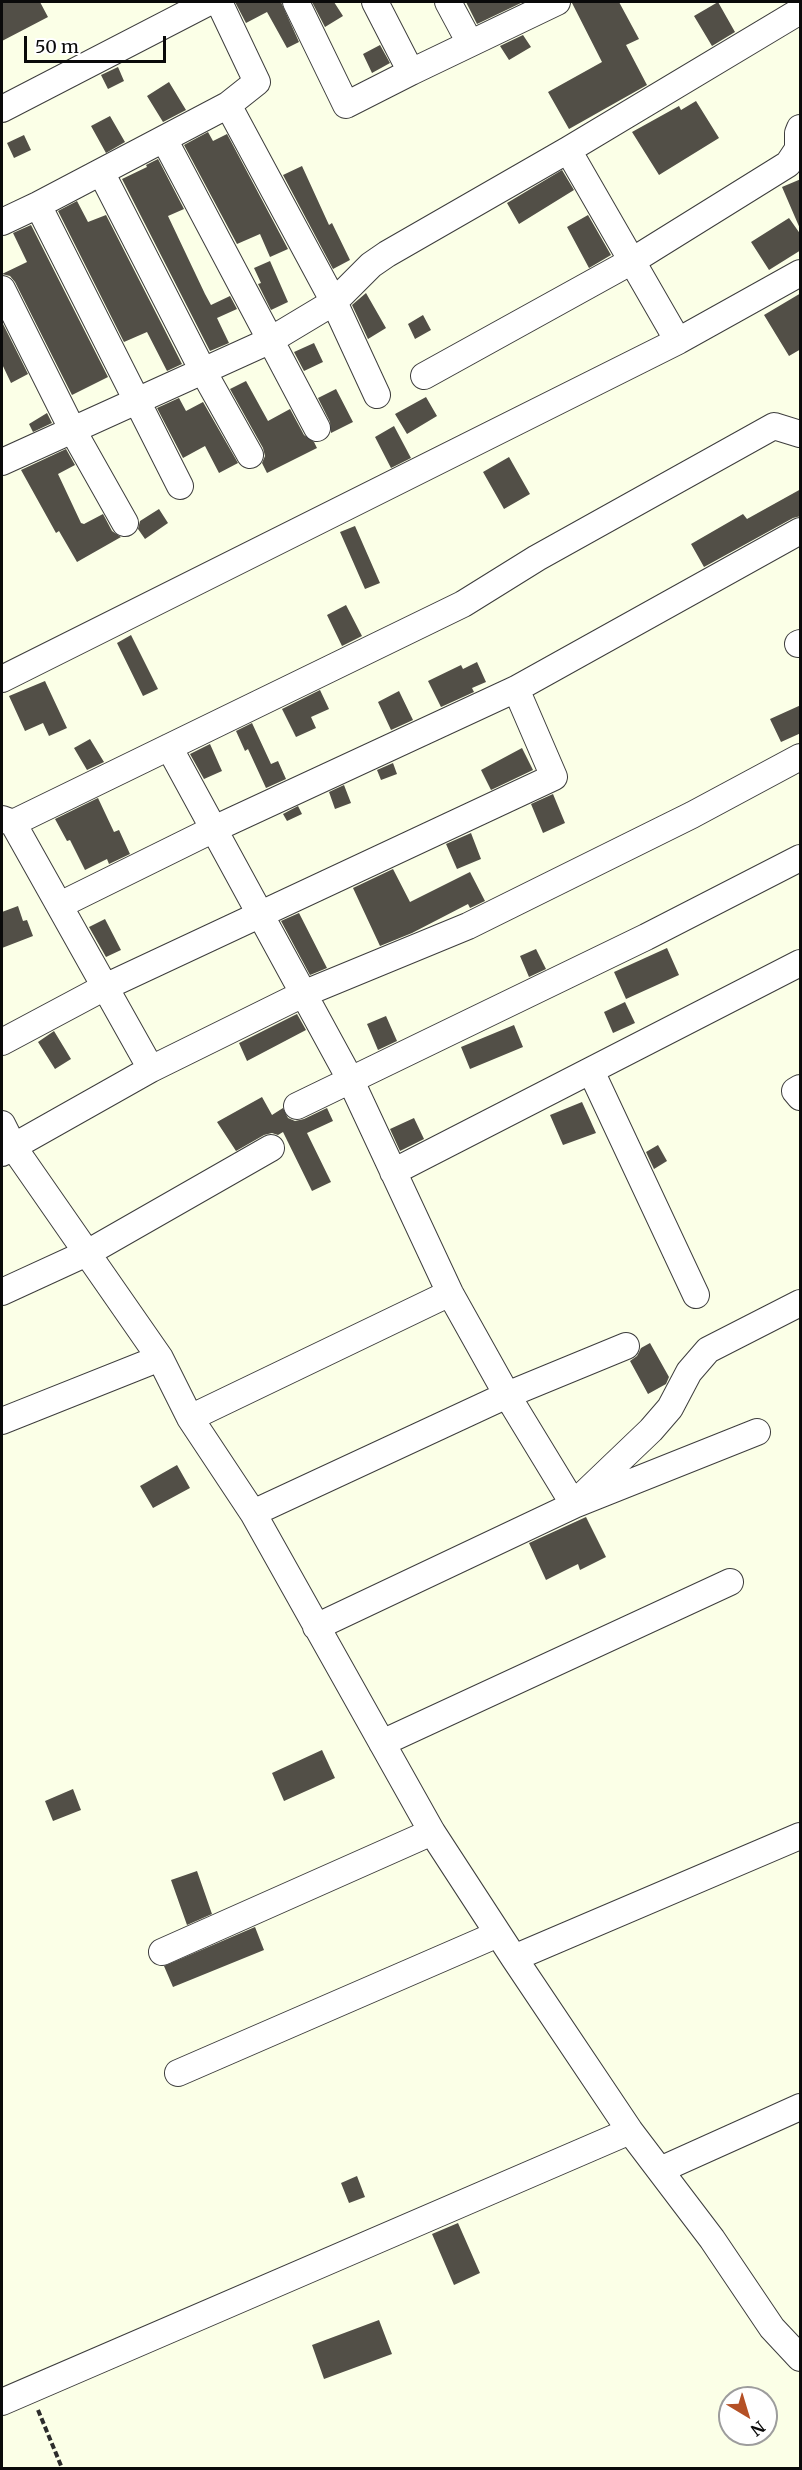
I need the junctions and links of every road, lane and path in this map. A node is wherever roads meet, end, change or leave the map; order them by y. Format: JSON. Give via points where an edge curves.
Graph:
{"nodes":[{"id":1,"x":209,"y":2,"type":"edge"},
{"id":2,"x":219,"y":2,"type":"edge"},
{"id":3,"x":296,"y":2,"type":"edge"},
{"id":4,"x":375,"y":2,"type":"edge"},
{"id":5,"x":448,"y":2,"type":"edge"},
{"id":6,"x":557,"y":2,"type":"edge"},
{"id":7,"x":799,"y":8,"type":"edge"},
{"id":8,"x":518,"y":11,"type":"edge"},
{"id":9,"x":470,"y":44,"type":"junction"},
{"id":10,"x":411,"y":72,"type":"junction"},
{"id":11,"x":228,"y":105,"type":"junction"},
{"id":12,"x":2,"y":109,"type":"edge"},
{"id":13,"x":801,"y":128,"type":"edge"},
{"id":14,"x":164,"y":139,"type":"junction"},
{"id":15,"x":568,"y":150,"type":"junction"},
{"id":16,"x":101,"y":172,"type":"junction"},
{"id":17,"x":38,"y":205,"type":"junction"},
{"id":18,"x":2,"y":222,"type":"edge"},
{"id":19,"x":632,"y":261,"type":"junction"},
{"id":20,"x":801,"y":273,"type":"edge"},
{"id":21,"x":2,"y":289,"type":"edge"},
{"id":22,"x":334,"y":302,"type":"junction"},
{"id":23,"x":269,"y":341,"type":"junction"},
{"id":24,"x":678,"y":341,"type":"junction"},
{"id":25,"x":203,"y":371,"type":"junction"},
{"id":26,"x":424,"y":376,"type":"dead end"},
{"id":27,"x":377,"y":395,"type":"dead end"},
{"id":28,"x":136,"y":399,"type":"junction"},
{"id":29,"x":317,"y":428,"type":"dead end"},
{"id":30,"x":72,"y":429,"type":"junction"},
{"id":31,"x":801,"y":434,"type":"edge"},
{"id":32,"x":250,"y":455,"type":"dead end"},
{"id":33,"x":2,"y":462,"type":"edge"},
{"id":34,"x":180,"y":486,"type":"dead end"},
{"id":35,"x":125,"y":523,"type":"dead end"},
{"id":36,"x":801,"y":531,"type":"edge"},
{"id":37,"x":2,"y":680,"type":"edge"},
{"id":38,"x":516,"y":689,"type":"junction"},
{"id":39,"x":169,"y":747,"type":"junction"},
{"id":40,"x":801,"y":757,"type":"edge"},
{"id":41,"x":7,"y":821,"type":"edge"},
{"id":42,"x":214,"y":829,"type":"junction"},
{"id":43,"x":801,"y":858,"type":"edge"},
{"id":44,"x":60,"y":905,"type":"junction"},
{"id":45,"x":261,"y":914,"type":"junction"},
{"id":46,"x":801,"y":963,"type":"edge"},
{"id":47,"x":105,"y":987,"type":"junction"},
{"id":48,"x":303,"y":994,"type":"junction"},
{"id":49,"x":2,"y":1042,"type":"edge"},
{"id":50,"x":151,"y":1069,"type":"junction"},
{"id":51,"x":591,"y":1071,"type":"junction"},
{"id":52,"x":350,"y":1079,"type":"junction"},
{"id":53,"x":801,"y":1088,"type":"edge"},
{"id":54,"x":801,"y":1097,"type":"edge"},
{"id":55,"x":297,"y":1106,"type":"dead end"},
{"id":56,"x":2,"y":1124,"type":"edge"},
{"id":57,"x":271,"y":1148,"type":"dead end"},
{"id":58,"x":8,"y":1151,"type":"edge"},
{"id":59,"x":393,"y":1172,"type":"junction"},
{"id":60,"x":88,"y":1252,"type":"junction"},
{"id":61,"x":2,"y":1292,"type":"edge"},
{"id":62,"x":450,"y":1293,"type":"junction"},
{"id":63,"x":696,"y":1295,"type":"dead end"},
{"id":64,"x":801,"y":1303,"type":"edge"},
{"id":65,"x":626,"y":1346,"type":"dead end"},
{"id":66,"x":160,"y":1358,"type":"junction"},
{"id":67,"x":507,"y":1395,"type":"junction"},
{"id":68,"x":190,"y":1418,"type":"junction"},
{"id":69,"x":2,"y":1421,"type":"edge"},
{"id":70,"x":757,"y":1431,"type":"dead end"},
{"id":71,"x":574,"y":1505,"type":"junction"},
{"id":72,"x":253,"y":1513,"type":"junction"},
{"id":73,"x":730,"y":1582,"type":"dead end"},
{"id":74,"x":316,"y":1627,"type":"junction"},
{"id":75,"x":382,"y":1743,"type":"junction"},
{"id":76,"x":432,"y":1832,"type":"junction"},
{"id":77,"x":801,"y":1836,"type":"edge"},
{"id":78,"x":498,"y":1934,"type":"junction"},
{"id":79,"x":162,"y":1952,"type":"dead end"},
{"id":80,"x":514,"y":1958,"type":"junction"},
{"id":81,"x":178,"y":2073,"type":"dead end"},
{"id":82,"x":801,"y":2107,"type":"edge"},
{"id":83,"x":630,"y":2131,"type":"junction"},
{"id":84,"x":660,"y":2170,"type":"junction"},
{"id":85,"x":801,"y":2358,"type":"edge"},
{"id":86,"x":30,"y":2390,"type":"junction"},
{"id":87,"x":2,"y":2402,"type":"edge"},
{"id":88,"x":62,"y":2469,"type":"edge"}],
"edges":[{"from":1,"to":12,"type":"street"},
{"from":2,"to":11,"type":"street","via":[[257,82]]},
{"from":3,"to":10,"type":"street","via":[[346,105]]},
{"from":4,"to":10,"type":"street"},
{"from":5,"to":9,"type":"street"},
{"from":6,"to":8,"type":"street"},
{"from":7,"to":15,"type":"street"},
{"from":8,"to":9,"type":"street"},
{"from":9,"to":10,"type":"street"},
{"from":11,"to":14,"type":"street"},
{"from":11,"to":22,"type":"street"},
{"from":13,"to":19,"type":"street","via":[[798,149],[788,164]]},
{"from":14,"to":16,"type":"street"},
{"from":14,"to":23,"type":"street"},
{"from":15,"to":19,"type":"street"},
{"from":15,"to":22,"type":"street","via":[[387,254]]},
{"from":16,"to":17,"type":"street"},
{"from":16,"to":25,"type":"street"},
{"from":17,"to":18,"type":"street"},
{"from":17,"to":28,"type":"street"},
{"from":19,"to":24,"type":"street"},
{"from":19,"to":26,"type":"street"},
{"from":20,"to":24,"type":"street"},
{"from":21,"to":30,"type":"street"},
{"from":22,"to":23,"type":"street"},
{"from":22,"to":27,"type":"street"},
{"from":23,"to":25,"type":"street"},
{"from":23,"to":29,"type":"street"},
{"from":24,"to":37,"type":"street"},
{"from":25,"to":28,"type":"street"},
{"from":25,"to":32,"type":"street"},
{"from":28,"to":30,"type":"street"},
{"from":28,"to":34,"type":"street"},
{"from":30,"to":33,"type":"street"},
{"from":30,"to":35,"type":"street"},
{"from":31,"to":39,"type":"street","via":[[774,426],[537,558],[463,604]]},
{"from":36,"to":38,"type":"street"},
{"from":38,"to":42,"type":"street"},
{"from":38,"to":45,"type":"street","via":[[554,777]]},
{"from":39,"to":41,"type":"street"},
{"from":39,"to":42,"type":"street"},
{"from":40,"to":48,"type":"street","via":[[468,926]]},
{"from":41,"to":44,"type":"street"},
{"from":42,"to":44,"type":"street"},
{"from":42,"to":45,"type":"street"},
{"from":43,"to":52,"type":"street"},
{"from":44,"to":47,"type":"street"},
{"from":45,"to":47,"type":"street"},
{"from":45,"to":48,"type":"street"},
{"from":46,"to":51,"type":"street"},
{"from":47,"to":49,"type":"street"},
{"from":47,"to":50,"type":"street"},
{"from":48,"to":50,"type":"street"},
{"from":48,"to":52,"type":"street"},
{"from":50,"to":58,"type":"street"},
{"from":51,"to":59,"type":"street"},
{"from":51,"to":63,"type":"street"},
{"from":52,"to":55,"type":"street"},
{"from":52,"to":59,"type":"street"},
{"from":53,"to":54,"type":"street","via":[[795,1091]]},
{"from":56,"to":58,"type":"street"},
{"from":57,"to":60,"type":"street"},
{"from":58,"to":60,"type":"street"},
{"from":59,"to":62,"type":"street"},
{"from":60,"to":61,"type":"street"},
{"from":60,"to":66,"type":"street"},
{"from":62,"to":67,"type":"street"},
{"from":62,"to":68,"type":"street"},
{"from":64,"to":71,"type":"street","via":[[708,1350],[651,1430]]},
{"from":65,"to":67,"type":"street"},
{"from":66,"to":68,"type":"street"},
{"from":66,"to":69,"type":"street"},
{"from":67,"to":71,"type":"street"},
{"from":67,"to":72,"type":"street"},
{"from":68,"to":72,"type":"street"},
{"from":70,"to":71,"type":"street"},
{"from":71,"to":74,"type":"street"},
{"from":72,"to":74,"type":"street"},
{"from":73,"to":75,"type":"street"},
{"from":74,"to":75,"type":"street"},
{"from":75,"to":76,"type":"street"},
{"from":76,"to":78,"type":"street"},
{"from":76,"to":79,"type":"street"},
{"from":77,"to":80,"type":"street"},
{"from":78,"to":80,"type":"street"},
{"from":78,"to":81,"type":"street"},
{"from":80,"to":83,"type":"street"},
{"from":82,"to":84,"type":"street"},
{"from":83,"to":84,"type":"street"},
{"from":83,"to":86,"type":"street"},
{"from":84,"to":85,"type":"street","via":[[772,2328]]},
{"from":86,"to":87,"type":"street"},
{"from":86,"to":88,"type":"path"}]}
